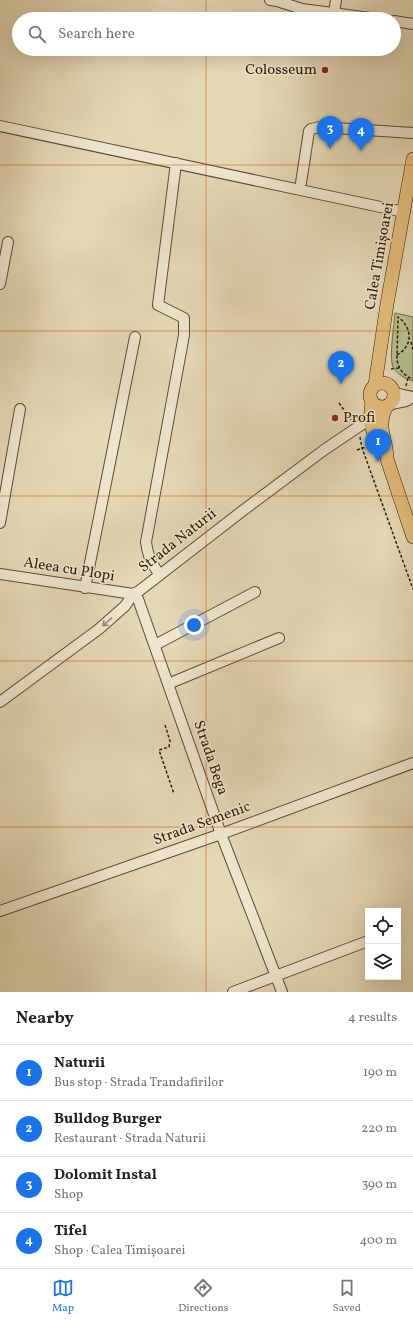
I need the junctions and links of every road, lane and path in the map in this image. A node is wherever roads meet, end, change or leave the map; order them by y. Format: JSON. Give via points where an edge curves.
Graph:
{"nodes":[{"id":1,"x":270,"y":0,"type":"edge"},
{"id":2,"x":336,"y":0,"type":"edge"},
{"id":3,"x":326,"y":12,"type":"edge"},
{"id":4,"x":334,"y":12,"type":"edge"},
{"id":5,"x":401,"y":22,"type":"edge"},
{"id":6,"x":413,"y":24,"type":"edge"},
{"id":7,"x":0,"y":126,"type":"edge"},
{"id":8,"x":413,"y":133,"type":"edge"},
{"id":9,"x":176,"y":164,"type":"junction"},
{"id":10,"x":412,"y":167,"type":"edge"},
{"id":11,"x":267,"y":176,"type":"dead end"},
{"id":12,"x":301,"y":183,"type":"junction"},
{"id":13,"x":314,"y":193,"type":"junction"},
{"id":14,"x":404,"y":212,"type":"junction"},
{"id":15,"x":8,"y":242,"type":"dead end"},
{"id":16,"x":0,"y":284,"type":"edge"},
{"id":17,"x":413,"y":333,"type":"edge"},
{"id":18,"x":135,"y":337,"type":"dead end"},
{"id":19,"x":411,"y":338,"type":"junction"},
{"id":20,"x":413,"y":350,"type":"edge"},
{"id":21,"x":396,"y":356,"type":"junction"},
{"id":22,"x":399,"y":368,"type":"junction"},
{"id":23,"x":391,"y":369,"type":"dead end"},
{"id":24,"x":408,"y":378,"type":"junction"},
{"id":25,"x":413,"y":379,"type":"edge"},
{"id":26,"x":394,"y":397,"type":"edge"},
{"id":27,"x":371,"y":400,"type":"junction"},
{"id":28,"x":338,"y":403,"type":"dead end"},
{"id":29,"x":20,"y":410,"type":"dead end"},
{"id":30,"x":362,"y":423,"type":"junction"},
{"id":31,"x":370,"y":445,"type":"dead end"},
{"id":32,"x":362,"y":448,"type":"junction"},
{"id":33,"x":357,"y":450,"type":"dead end"},
{"id":34,"x":387,"y":459,"type":"junction"},
{"id":35,"x":0,"y":523,"type":"edge"},
{"id":36,"x":413,"y":537,"type":"edge"},
{"id":37,"x":0,"y":574,"type":"edge"},
{"id":38,"x":160,"y":575,"type":"junction"},
{"id":39,"x":85,"y":588,"type":"junction"},
{"id":40,"x":413,"y":589,"type":"edge"},
{"id":41,"x":255,"y":592,"type":"dead end"},
{"id":42,"x":133,"y":594,"type":"junction"},
{"id":43,"x":279,"y":638,"type":"dead end"},
{"id":44,"x":155,"y":645,"type":"junction"},
{"id":45,"x":168,"y":684,"type":"junction"},
{"id":46,"x":0,"y":702,"type":"edge"},
{"id":47,"x":165,"y":725,"type":"dead end"},
{"id":48,"x":159,"y":746,"type":"dead end"},
{"id":49,"x":160,"y":750,"type":"junction"},
{"id":50,"x":413,"y":763,"type":"edge"},
{"id":51,"x":174,"y":794,"type":"dead end"},
{"id":52,"x":221,"y":834,"type":"junction"},
{"id":53,"x":0,"y":911,"type":"edge"},
{"id":54,"x":365,"y":942,"type":"edge"},
{"id":55,"x":276,"y":976,"type":"junction"},
{"id":56,"x":234,"y":992,"type":"edge"},
{"id":57,"x":282,"y":992,"type":"edge"}],
"edges":[{"from":1,"to":3,"type":"street","via":[[302,9]]},
{"from":2,"to":4,"type":"street"},
{"from":5,"to":6,"type":"street"},
{"from":7,"to":9,"type":"street"},
{"from":8,"to":12,"type":"street","via":[[320,127],[311,129]]},
{"from":9,"to":13,"type":"street"},
{"from":9,"to":38,"type":"street","via":[[158,305],[184,318],[184,335],[146,542],[147,554]]},
{"from":10,"to":14,"type":"main road","name":"Calea Timișoarei"},
{"from":11,"to":12,"type":"street"},
{"from":12,"to":13,"type":"street","via":[[313,186]]},
{"from":13,"to":14,"type":"street"},
{"from":14,"to":26,"type":"main road","name":"Calea Timișoarei","via":[[380,359]]},
{"from":15,"to":16,"type":"street"},
{"from":17,"to":19,"type":"path"},
{"from":18,"to":39,"type":"street"},
{"from":19,"to":20,"type":"path"},
{"from":19,"to":21,"type":"path","via":[[407,348]]},
{"from":19,"to":21,"type":"path","via":[[407,325],[398,316]]},
{"from":21,"to":22,"type":"path"},
{"from":22,"to":23,"type":"path"},
{"from":22,"to":24,"type":"path"},
{"from":24,"to":25,"type":"path"},
{"from":24,"to":26,"type":"path"},
{"from":26,"to":27,"type":"main road","via":[[378,407]]},
{"from":26,"to":27,"type":"main road","via":[[371,391]]},
{"from":26,"to":30,"type":"street","name":"Strada Naturii"},
{"from":26,"to":34,"type":"main road","name":"Calea Timișoarei","via":[[381,428]]},
{"from":27,"to":30,"type":"main road"},
{"from":28,"to":30,"type":"path"},
{"from":29,"to":35,"type":"street"},
{"from":30,"to":32,"type":"path"},
{"from":30,"to":34,"type":"main road"},
{"from":30,"to":38,"type":"street","name":"Strada Naturii"},
{"from":31,"to":32,"type":"path"},
{"from":32,"to":33,"type":"path"},
{"from":32,"to":40,"type":"path"},
{"from":34,"to":36,"type":"main road"},
{"from":37,"to":39,"type":"street","name":"Aleea cu Plopi"},
{"from":38,"to":42,"type":"street","name":"Strada Naturii"},
{"from":39,"to":42,"type":"street","name":"Aleea cu Plopi"},
{"from":41,"to":44,"type":"street"},
{"from":42,"to":44,"type":"street","name":"Strada Bega","via":[[138,599]]},
{"from":42,"to":46,"type":"street","name":"Strada Naturii","one_way":true,"via":[[125,606],[99,629]]},
{"from":43,"to":45,"type":"street"},
{"from":44,"to":45,"type":"street","name":"Strada Bega"},
{"from":45,"to":52,"type":"street","name":"Strada Bega"},
{"from":47,"to":49,"type":"path","via":[[170,740],[169,747]]},
{"from":48,"to":49,"type":"path"},
{"from":49,"to":51,"type":"path"},
{"from":50,"to":52,"type":"street","name":"Strada Semenic"},
{"from":52,"to":53,"type":"street","name":"Strada Semenic"},
{"from":52,"to":55,"type":"street","name":"Strada Bega"},
{"from":54,"to":55,"type":"street"},
{"from":55,"to":56,"type":"street"},
{"from":55,"to":57,"type":"street","name":"Strada Bega"}]}
